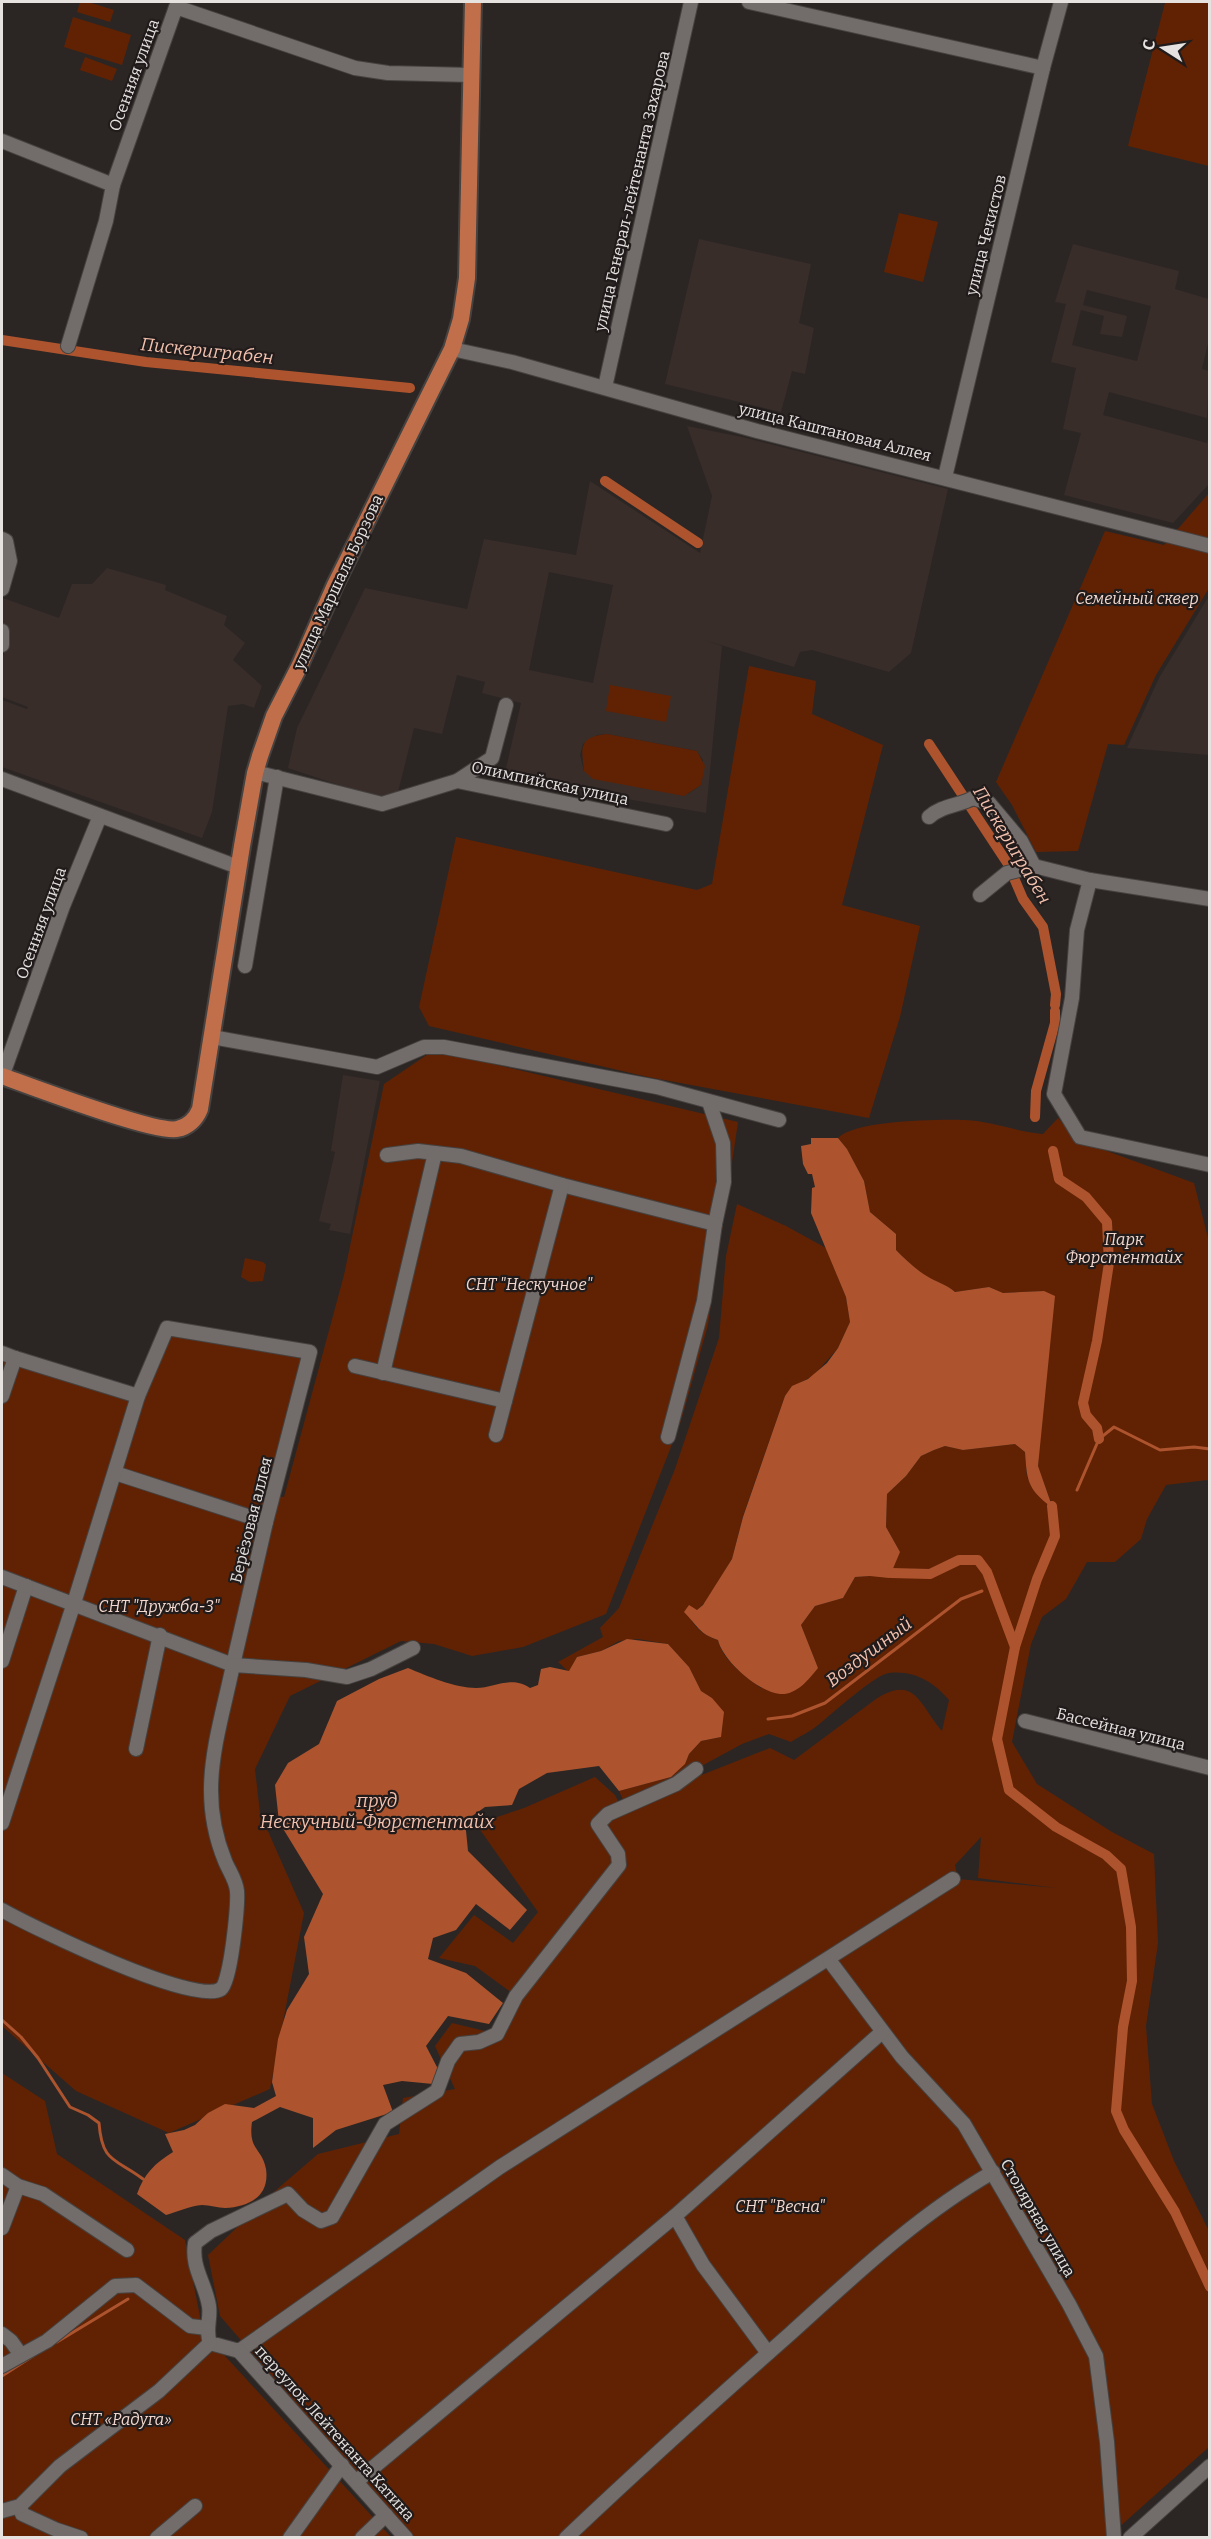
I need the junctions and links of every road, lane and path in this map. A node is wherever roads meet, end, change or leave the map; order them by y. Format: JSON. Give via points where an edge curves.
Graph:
{"nodes":[{"id":1,"x":473,"y":2,"type":"edge"},
{"id":2,"x":691,"y":2,"type":"edge"},
{"id":3,"x":749,"y":2,"type":"edge"},
{"id":4,"x":1061,"y":2,"type":"edge"},
{"id":5,"x":1043,"y":68,"type":"junction"},
{"id":6,"x":471,"y":75,"type":"junction"},
{"id":7,"x":2,"y":141,"type":"edge"},
{"id":8,"x":113,"y":185,"type":"junction"},
{"id":9,"x":68,"y":346,"type":"dead end"},
{"id":10,"x":452,"y":349,"type":"junction"},
{"id":11,"x":605,"y":387,"type":"junction"},
{"id":12,"x":945,"y":477,"type":"junction"},
{"id":13,"x":2,"y":539,"type":"edge"},
{"id":14,"x":1209,"y":546,"type":"edge"},
{"id":15,"x":2,"y":589,"type":"edge"},
{"id":16,"x":2,"y":631,"type":"edge"},
{"id":17,"x":2,"y":645,"type":"edge"},
{"id":18,"x":506,"y":705,"type":"dead end"},
{"id":19,"x":255,"y":772,"type":"junction"},
{"id":20,"x":277,"y":777,"type":"junction"},
{"id":21,"x":2,"y":778,"type":"edge"},
{"id":22,"x":457,"y":781,"type":"junction"},
{"id":23,"x":100,"y":816,"type":"junction"},
{"id":24,"x":929,"y":817,"type":"dead end"},
{"id":25,"x":666,"y":824,"type":"dead end"},
{"id":26,"x":1034,"y":866,"type":"junction"},
{"id":27,"x":238,"y":867,"type":"junction"},
{"id":28,"x":1090,"y":879,"type":"junction"},
{"id":29,"x":980,"y":895,"type":"dead end"},
{"id":30,"x":1209,"y":899,"type":"edge"},
{"id":31,"x":245,"y":966,"type":"dead end"},
{"id":32,"x":212,"y":1037,"type":"junction"},
{"id":33,"x":2,"y":1076,"type":"edge"},
{"id":34,"x":709,"y":1102,"type":"junction"},
{"id":35,"x":779,"y":1120,"type":"dead end"},
{"id":36,"x":435,"y":1153,"type":"junction"},
{"id":37,"x":387,"y":1155,"type":"dead end"},
{"id":38,"x":1209,"y":1165,"type":"edge"},
{"id":39,"x":562,"y":1185,"type":"junction"},
{"id":40,"x":715,"y":1224,"type":"junction"},
{"id":41,"x":2,"y":1353,"type":"edge"},
{"id":42,"x":15,"y":1358,"type":"junction"},
{"id":43,"x":355,"y":1366,"type":"dead end"},
{"id":44,"x":383,"y":1373,"type":"junction"},
{"id":45,"x":2,"y":1396,"type":"edge"},
{"id":46,"x":138,"y":1396,"type":"junction"},
{"id":47,"x":505,"y":1401,"type":"junction"},
{"id":48,"x":496,"y":1435,"type":"dead end"},
{"id":49,"x":668,"y":1437,"type":"dead end"},
{"id":50,"x":115,"y":1473,"type":"junction"},
{"id":51,"x":266,"y":1522,"type":"junction"},
{"id":52,"x":2,"y":1577,"type":"edge"},
{"id":53,"x":27,"y":1586,"type":"junction"},
{"id":54,"x":74,"y":1603,"type":"junction"},
{"id":55,"x":160,"y":1635,"type":"junction"},
{"id":56,"x":413,"y":1648,"type":"dead end"},
{"id":57,"x":2,"y":1661,"type":"edge"},
{"id":58,"x":234,"y":1665,"type":"junction"},
{"id":59,"x":1025,"y":1721,"type":"dead end"},
{"id":60,"x":136,"y":1749,"type":"dead end"},
{"id":61,"x":1209,"y":1768,"type":"edge"},
{"id":62,"x":696,"y":1769,"type":"dead end"},
{"id":63,"x":2,"y":1823,"type":"edge"},
{"id":64,"x":953,"y":1879,"type":"dead end"},
{"id":65,"x":2,"y":1910,"type":"edge"},
{"id":66,"x":829,"y":1960,"type":"junction"},
{"id":67,"x":882,"y":2032,"type":"junction"},
{"id":68,"x":993,"y":2172,"type":"junction"},
{"id":69,"x":2,"y":2175,"type":"edge"},
{"id":70,"x":18,"y":2186,"type":"junction"},
{"id":71,"x":675,"y":2216,"type":"junction"},
{"id":72,"x":2,"y":2228,"type":"edge"},
{"id":73,"x":127,"y":2250,"type":"dead end"},
{"id":74,"x":207,"y":2328,"type":"junction"},
{"id":75,"x":2,"y":2334,"type":"edge"},
{"id":76,"x":210,"y":2343,"type":"junction"},
{"id":77,"x":239,"y":2351,"type":"junction"},
{"id":78,"x":768,"y":2353,"type":"junction"},
{"id":79,"x":21,"y":2355,"type":"junction"},
{"id":80,"x":2,"y":2366,"type":"edge"},
{"id":81,"x":342,"y":2465,"type":"junction"},
{"id":82,"x":1209,"y":2466,"type":"edge"},
{"id":83,"x":357,"y":2481,"type":"junction"},
{"id":84,"x":20,"y":2506,"type":"junction"},
{"id":85,"x":195,"y":2506,"type":"dead end"},
{"id":86,"x":2,"y":2511,"type":"edge"},
{"id":87,"x":386,"y":2515,"type":"junction"},
{"id":88,"x":81,"y":2538,"type":"edge"},
{"id":89,"x":157,"y":2538,"type":"edge"},
{"id":90,"x":290,"y":2538,"type":"edge"},
{"id":91,"x":362,"y":2538,"type":"edge"},
{"id":92,"x":406,"y":2538,"type":"edge"},
{"id":93,"x":566,"y":2538,"type":"edge"},
{"id":94,"x":1114,"y":2538,"type":"edge"},
{"id":95,"x":1130,"y":2538,"type":"edge"}],
"edges":[{"from":1,"to":6,"type":"main road","name":"улица Маршала Борзова"},
{"from":2,"to":11,"type":"street","name":"улица Генерал-лейтенанта Захарова"},
{"from":3,"to":5,"type":"street"},
{"from":4,"to":5,"type":"street","name":"улица Чекистов"},
{"from":5,"to":12,"type":"street","name":"улица Чекистов"},
{"from":6,"to":8,"type":"street","name":"Осенняя улица","via":[[388,73],[355,68],[176,7]]},
{"from":6,"to":10,"type":"main road","name":"улица Маршала Борзова","via":[[467,278],[462,319]]},
{"from":7,"to":8,"type":"street"},
{"from":8,"to":9,"type":"street","name":"Осенняя улица"},
{"from":10,"to":11,"type":"street","name":"улица Каштановая Аллея"},
{"from":10,"to":19,"type":"main road","name":"улица Маршала Борзова","via":[[335,585],[274,716]]},
{"from":11,"to":12,"type":"street","name":"улица Каштановая Аллея","via":[[758,431]]},
{"from":12,"to":14,"type":"street","name":"улица Каштановая Аллея"},
{"from":13,"to":15,"type":"street","via":[[6,541],[10,561]]},
{"from":16,"to":17,"type":"street"},
{"from":18,"to":22,"type":"street","via":[[492,758]]},
{"from":19,"to":20,"type":"street","name":"Олимпийская улица"},
{"from":19,"to":27,"type":"main road","name":"улица Маршала Борзова"},
{"from":20,"to":22,"type":"street","name":"Олимпийская улица","via":[[382,804]]},
{"from":20,"to":31,"type":"street"},
{"from":21,"to":23,"type":"street"},
{"from":22,"to":25,"type":"street","name":"Олимпийская улица"},
{"from":23,"to":27,"type":"street"},
{"from":23,"to":33,"type":"street","name":"Осенняя улица"},
{"from":24,"to":26,"type":"street","via":[[936,810],[968,801],[989,803],[1021,841]]},
{"from":26,"to":28,"type":"street"},
{"from":26,"to":29,"type":"street","via":[[1012,871]]},
{"from":27,"to":32,"type":"main road","name":"улица Маршала Борзова"},
{"from":28,"to":30,"type":"street"},
{"from":28,"to":38,"type":"street","via":[[1077,930],[1072,998],[1054,1094],[1080,1137]]},
{"from":32,"to":33,"type":"main road","name":"улица Маршала Борзова","via":[[200,1109],[196,1118],[176,1130],[150,1127]]},
{"from":32,"to":34,"type":"street","via":[[377,1067],[424,1047],[444,1047],[657,1087]]},
{"from":34,"to":35,"type":"street"},
{"from":34,"to":40,"type":"street","via":[[723,1143],[724,1182]]},
{"from":36,"to":37,"type":"street"},
{"from":36,"to":39,"type":"street","via":[[461,1156]]},
{"from":36,"to":44,"type":"street"},
{"from":39,"to":40,"type":"street"},
{"from":39,"to":47,"type":"street"},
{"from":40,"to":49,"type":"street","via":[[704,1301]]},
{"from":41,"to":42,"type":"street"},
{"from":42,"to":45,"type":"street"},
{"from":42,"to":46,"type":"street"},
{"from":43,"to":44,"type":"street"},
{"from":44,"to":47,"type":"street"},
{"from":46,"to":50,"type":"street"},
{"from":46,"to":51,"type":"street","name":"Берёзовая аллея","via":[[167,1328],[310,1352]]},
{"from":47,"to":48,"type":"street"},
{"from":50,"to":51,"type":"street"},
{"from":50,"to":54,"type":"street"},
{"from":51,"to":58,"type":"street","name":"Берёзовая аллея"},
{"from":52,"to":53,"type":"street"},
{"from":53,"to":54,"type":"street"},
{"from":53,"to":57,"type":"street"},
{"from":54,"to":55,"type":"street"},
{"from":54,"to":63,"type":"street"},
{"from":55,"to":58,"type":"street"},
{"from":55,"to":60,"type":"street"},
{"from":56,"to":58,"type":"street","via":[[347,1677]]},
{"from":58,"to":65,"type":"street","name":"Берёзовая аллея","via":[[211,1789],[216,1836],[237,1888],[224,1986],[211,1992],[196,1990],[126,1968]]},
{"from":59,"to":61,"type":"street","name":"Бассейная улица"},
{"from":62,"to":74,"type":"street","via":[[676,1784],[608,1814],[598,1824],[618,1854],[619,1865],[516,1996],[497,2034],[479,2042],[460,2044],[448,2061],[437,2091],[385,2124],[332,2217],[321,2221],[288,2194],[211,2231],[195,2243],[192,2259],[209,2308]]},
{"from":64,"to":66,"type":"street"},
{"from":66,"to":67,"type":"street","name":"Столярная улица"},
{"from":66,"to":77,"type":"street","via":[[500,2167]]},
{"from":67,"to":68,"type":"street","name":"Столярная улица","via":[[964,2124]]},
{"from":67,"to":71,"type":"street"},
{"from":68,"to":78,"type":"street","via":[[955,2194],[894,2242]]},
{"from":68,"to":94,"type":"street","name":"Столярная улица","via":[[1096,2356]]},
{"from":69,"to":70,"type":"street"},
{"from":70,"to":72,"type":"street"},
{"from":70,"to":73,"type":"street","via":[[43,2193]]},
{"from":71,"to":78,"type":"street","via":[[703,2265]]},
{"from":71,"to":83,"type":"street"},
{"from":74,"to":76,"type":"street"},
{"from":74,"to":79,"type":"street","via":[[190,2326],[136,2285],[115,2286],[47,2340]]},
{"from":75,"to":79,"type":"street"},
{"from":76,"to":77,"type":"street"},
{"from":76,"to":84,"type":"street","via":[[159,2391],[60,2466]]},
{"from":77,"to":81,"type":"street","name":"переулок Лейтенанта Катина"},
{"from":78,"to":93,"type":"street"},
{"from":79,"to":80,"type":"street"},
{"from":81,"to":83,"type":"street","name":"переулок Лейтенанта Катина"},
{"from":81,"to":90,"type":"street"},
{"from":82,"to":95,"type":"street"},
{"from":83,"to":87,"type":"street","name":"переулок Лейтенанта Катина"},
{"from":84,"to":86,"type":"street"},
{"from":84,"to":88,"type":"street","via":[[22,2514],[30,2519]]},
{"from":85,"to":89,"type":"street"},
{"from":87,"to":91,"type":"street"},
{"from":87,"to":92,"type":"street","name":"переулок Лейтенанта Катина"}]}
